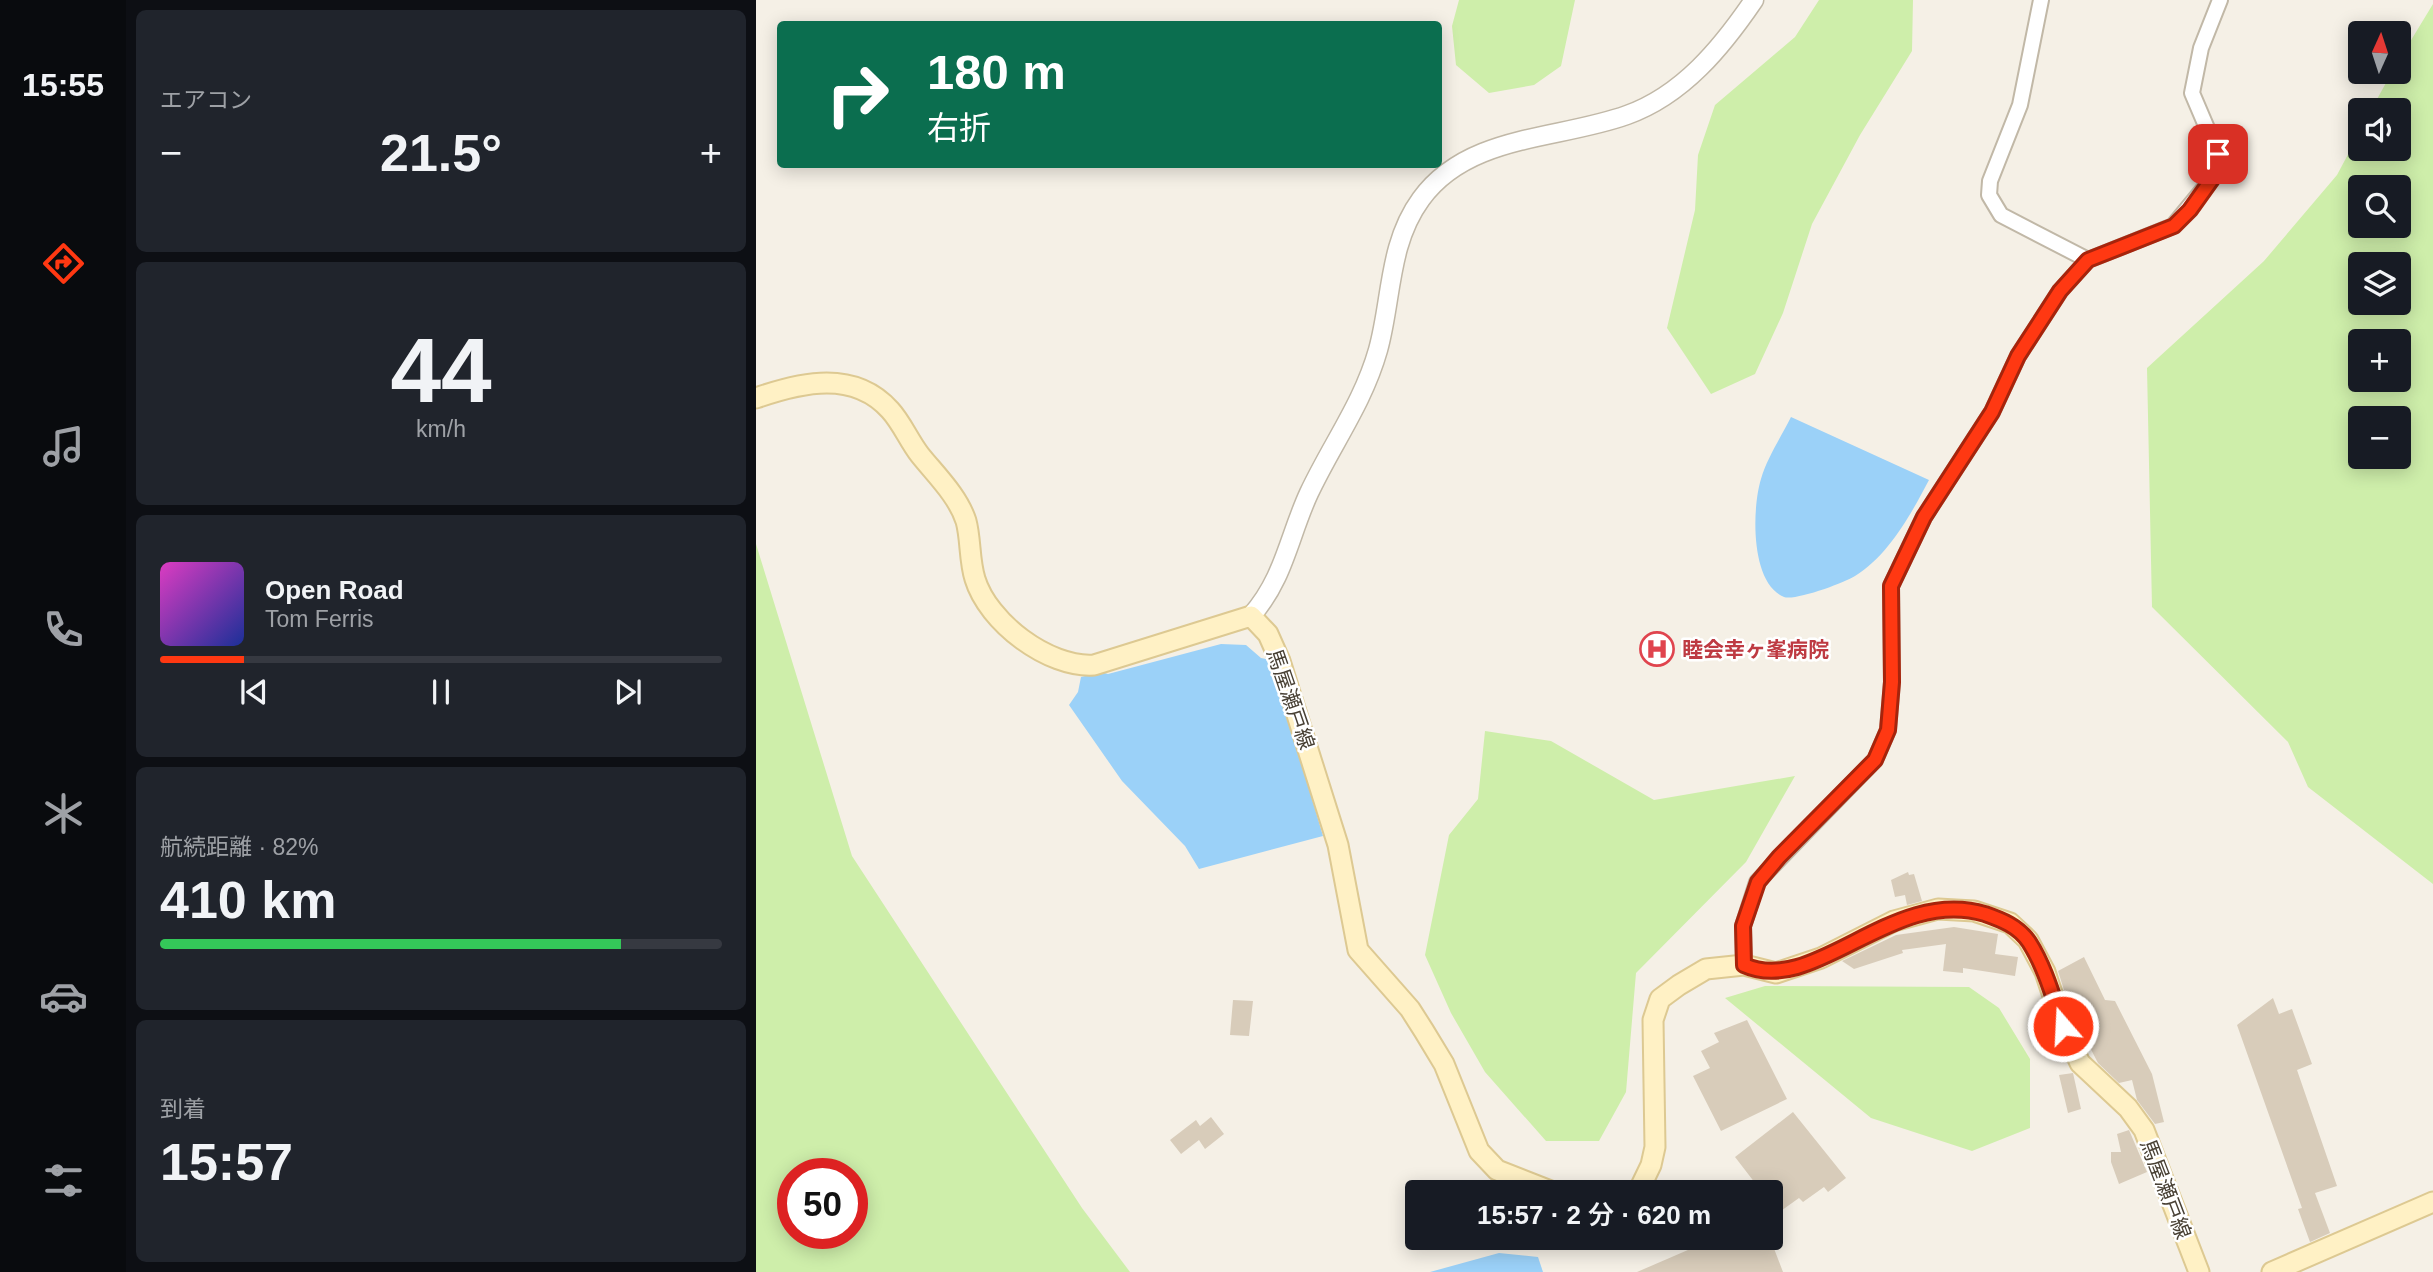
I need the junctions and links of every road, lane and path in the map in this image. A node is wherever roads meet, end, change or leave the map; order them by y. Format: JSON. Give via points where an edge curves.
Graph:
{"nodes":[{"id":1,"x":1754,"y":0,"type":"edge"},
{"id":2,"x":2041,"y":0,"type":"edge"},
{"id":3,"x":2220,"y":0,"type":"edge"},
{"id":4,"x":2088,"y":260,"type":"junction"},
{"id":5,"x":756,"y":398,"type":"edge"},
{"id":6,"x":1251,"y":616,"type":"junction"},
{"id":7,"x":1744,"y":965,"type":"junction"},
{"id":8,"x":1522,"y":1180,"type":"edge"},
{"id":9,"x":1644,"y":1180,"type":"edge"},
{"id":10,"x":2433,"y":1202,"type":"edge"},
{"id":11,"x":2199,"y":1272,"type":"edge"},
{"id":12,"x":2272,"y":1272,"type":"edge"}],
"edges":[{"from":1,"to":6,"type":"street","via":[[1714,55],[1661,99],[1628,115],[1489,150],[1441,177],[1420,200],[1397,249],[1367,383],[1309,493],[1268,597]]},
{"from":2,"to":4,"type":"street","via":[[2021,105],[1990,181],[1989,195],[2001,215]]},
{"from":3,"to":4,"type":"street","via":[[2201,48],[2192,93],[2218,154],[2215,175],[2174,226]]},
{"from":4,"to":7,"type":"street","via":[[2039,323],[1992,412],[1924,517],[1891,586],[1888,730],[1875,760],[1758,882],[1743,926]]},
{"from":5,"to":6,"type":"main road","via":[[820,382],[842,382],[871,394],[891,411],[954,496],[966,520],[975,579],[989,608],[1007,628],[1065,661],[1094,665]]},
{"from":6,"to":8,"type":"main road","name":"馬屋瀬戸線","via":[[1268,634],[1280,661],[1338,845],[1358,950],[1410,1009],[1444,1064],[1479,1151],[1497,1170]]},
{"from":7,"to":9,"type":"main road","name":"馬屋瀬戸線","via":[[1706,969],[1660,999],[1653,1020],[1656,1147]]},
{"from":7,"to":11,"type":"main road","name":"馬屋瀬戸線","via":[[1776,973],[1821,958],[1894,921],[1938,909],[1974,911],[2010,923],[2028,940],[2045,972],[2080,1063],[2128,1108],[2144,1130]]},
{"from":10,"to":12,"type":"main road"}]}
